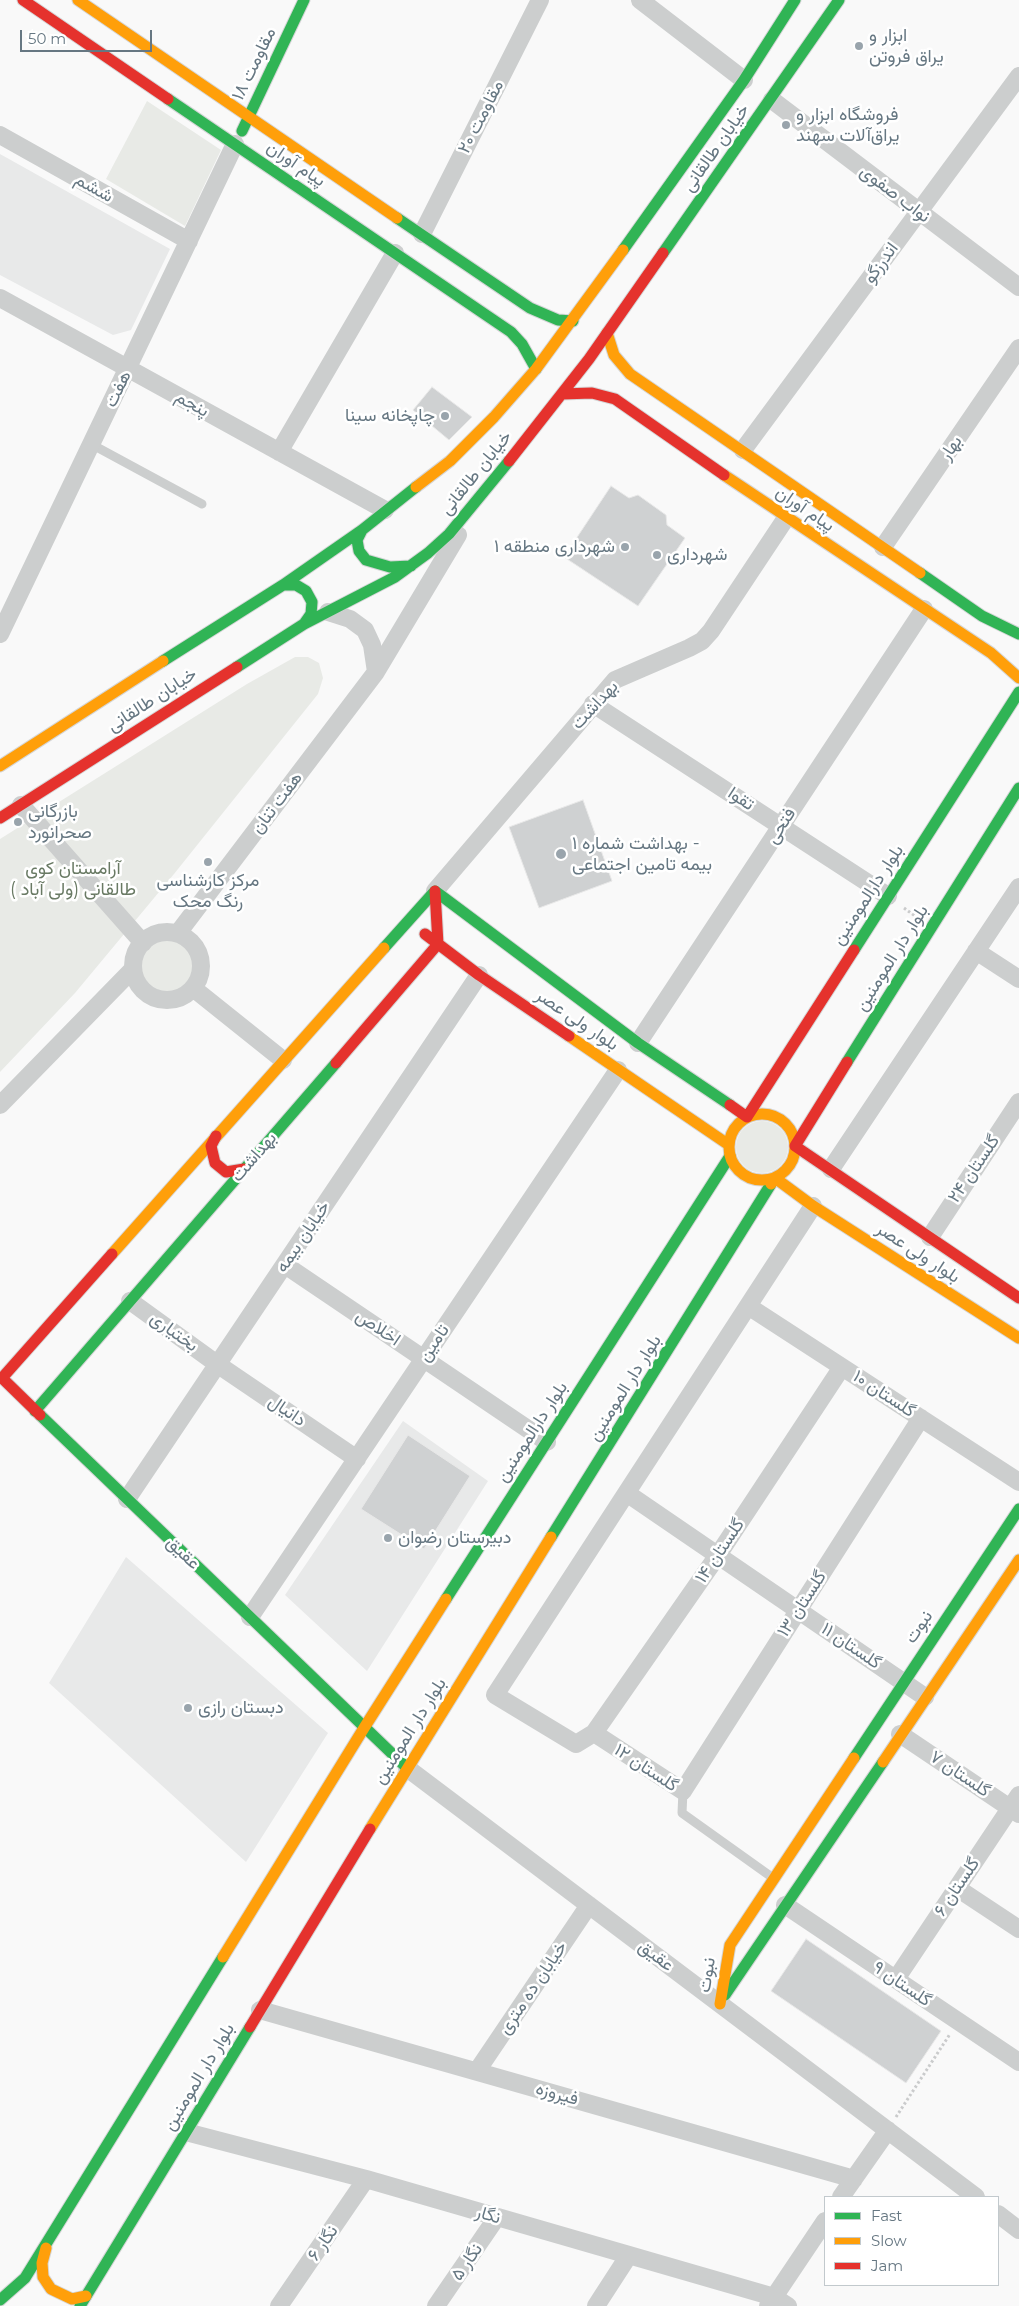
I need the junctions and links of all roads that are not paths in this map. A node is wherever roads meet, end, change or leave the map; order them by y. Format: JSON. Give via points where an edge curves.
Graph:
{"nodes":[{"id":1,"x":23,"y":0,"type":"edge"},
{"id":2,"x":78,"y":0,"type":"edge"},
{"id":3,"x":304,"y":0,"type":"edge"},
{"id":4,"x":540,"y":0,"type":"edge"},
{"id":5,"x":640,"y":0,"type":"edge"},
{"id":6,"x":795,"y":0,"type":"edge"},
{"id":7,"x":806,"y":0,"type":"edge"},
{"id":8,"x":839,"y":0,"type":"edge"},
{"id":9,"x":1019,"y":76,"type":"edge"},
{"id":10,"x":744,"y":80,"type":"junction"},
{"id":11,"x":772,"y":100,"type":"junction"},
{"id":12,"x":249,"y":116,"type":"junction"},
{"id":13,"x":0,"y":135,"type":"edge"},
{"id":14,"x":235,"y":144,"type":"junction"},
{"id":15,"x":919,"y":212,"type":"junction"},
{"id":16,"x":422,"y":234,"type":"junction"},
{"id":17,"x":189,"y":242,"type":"junction"},
{"id":18,"x":395,"y":253,"type":"junction"},
{"id":19,"x":1019,"y":287,"type":"edge"},
{"id":20,"x":0,"y":298,"type":"edge"},
{"id":21,"x":530,"y":308,"type":"junction"},
{"id":22,"x":573,"y":321,"type":"junction"},
{"id":23,"x":520,"y":327,"type":"junction"},
{"id":24,"x":607,"y":333,"type":"junction"},
{"id":25,"x":1019,"y":348,"type":"edge"},
{"id":26,"x":128,"y":368,"type":"junction"},
{"id":27,"x":536,"y":369,"type":"junction"},
{"id":28,"x":630,"y":374,"type":"junction"},
{"id":29,"x":562,"y":394,"type":"junction"},
{"id":30,"x":614,"y":399,"type":"junction"},
{"id":31,"x":91,"y":444,"type":"junction"},
{"id":32,"x":743,"y":450,"type":"junction"},
{"id":33,"x":279,"y":452,"type":"junction"},
{"id":34,"x":479,"y":500,"type":"junction"},
{"id":35,"x":202,"y":504,"type":"dead end"},
{"id":36,"x":385,"y":510,"type":"junction"},
{"id":37,"x":786,"y":518,"type":"junction"},
{"id":38,"x":362,"y":530,"type":"junction"},
{"id":39,"x":883,"y":547,"type":"junction"},
{"id":40,"x":411,"y":566,"type":"junction"},
{"id":41,"x":283,"y":585,"type":"junction"},
{"id":42,"x":924,"y":609,"type":"junction"},
{"id":43,"x":328,"y":612,"type":"junction"},
{"id":44,"x":304,"y":624,"type":"junction"},
{"id":45,"x":0,"y":634,"type":"edge"},
{"id":46,"x":1019,"y":634,"type":"edge"},
{"id":47,"x":999,"y":642,"type":"junction"},
{"id":48,"x":1019,"y":668,"type":"edge"},
{"id":49,"x":376,"y":672,"type":"junction"},
{"id":50,"x":1019,"y":679,"type":"edge"},
{"id":51,"x":1019,"y":692,"type":"edge"},
{"id":52,"x":593,"y":704,"type":"junction"},
{"id":53,"x":0,"y":766,"type":"edge"},
{"id":54,"x":1019,"y":788,"type":"edge"},
{"id":55,"x":21,"y":805,"type":"junction"},
{"id":56,"x":0,"y":818,"type":"edge"},
{"id":57,"x":782,"y":825,"type":"junction"},
{"id":58,"x":1019,"y":886,"type":"edge"},
{"id":59,"x":435,"y":891,"type":"junction"},
{"id":60,"x":888,"y":896,"type":"junction"},
{"id":61,"x":409,"y":922,"type":"junction"},
{"id":62,"x":178,"y":933,"type":"junction"},
{"id":63,"x":143,"y":943,"type":"junction"},
{"id":64,"x":438,"y":944,"type":"junction"},
{"id":65,"x":976,"y":951,"type":"junction"},
{"id":66,"x":133,"y":968,"type":"junction"},
{"id":67,"x":479,"y":975,"type":"junction"},
{"id":68,"x":1019,"y":980,"type":"edge"},
{"id":69,"x":193,"y":988,"type":"junction"},
{"id":70,"x":638,"y":1043,"type":"junction"},
{"id":71,"x":283,"y":1060,"type":"junction"},
{"id":72,"x":618,"y":1070,"type":"junction"},
{"id":73,"x":1019,"y":1102,"type":"edge"},
{"id":74,"x":0,"y":1105,"type":"edge"},
{"id":75,"x":747,"y":1117,"type":"junction"},
{"id":76,"x":216,"y":1136,"type":"junction"},
{"id":77,"x":795,"y":1146,"type":"junction"},
{"id":78,"x":729,"y":1150,"type":"junction"},
{"id":79,"x":244,"y":1169,"type":"junction"},
{"id":80,"x":831,"y":1169,"type":"junction"},
{"id":81,"x":775,"y":1178,"type":"junction"},
{"id":82,"x":813,"y":1206,"type":"junction"},
{"id":83,"x":930,"y":1237,"type":"junction"},
{"id":84,"x":284,"y":1264,"type":"junction"},
{"id":85,"x":1017,"y":1293,"type":"edge"},
{"id":86,"x":130,"y":1301,"type":"junction"},
{"id":87,"x":748,"y":1306,"type":"junction"},
{"id":88,"x":1019,"y":1338,"type":"edge"},
{"id":89,"x":424,"y":1359,"type":"junction"},
{"id":90,"x":218,"y":1364,"type":"junction"},
{"id":91,"x":842,"y":1367,"type":"junction"},
{"id":92,"x":2,"y":1378,"type":"joint"},
{"id":93,"x":35,"y":1411,"type":"junction"},
{"id":94,"x":921,"y":1418,"type":"junction"},
{"id":95,"x":547,"y":1442,"type":"junction"},
{"id":96,"x":357,"y":1459,"type":"junction"},
{"id":97,"x":1019,"y":1482,"type":"edge"},
{"id":98,"x":628,"y":1494,"type":"junction"},
{"id":99,"x":127,"y":1499,"type":"junction"},
{"id":100,"x":1019,"y":1509,"type":"edge"},
{"id":101,"x":718,"y":1555,"type":"junction"},
{"id":102,"x":1019,"y":1560,"type":"edge"},
{"id":103,"x":798,"y":1610,"type":"junction"},
{"id":104,"x":250,"y":1617,"type":"junction"},
{"id":105,"x":904,"y":1682,"type":"junction"},
{"id":106,"x":926,"y":1697,"type":"junction"},
{"id":107,"x":364,"y":1728,"type":"junction"},
{"id":108,"x":594,"y":1734,"type":"junction"},
{"id":109,"x":900,"y":1734,"type":"junction"},
{"id":110,"x":407,"y":1768,"type":"junction"},
{"id":111,"x":683,"y":1791,"type":"junction"},
{"id":112,"x":1016,"y":1806,"type":"edge"},
{"id":113,"x":773,"y":1878,"type":"junction"},
{"id":114,"x":957,"y":1888,"type":"junction"},
{"id":115,"x":589,"y":1905,"type":"junction"},
{"id":116,"x":785,"y":1905,"type":"junction"},
{"id":117,"x":1019,"y":1930,"type":"edge"},
{"id":118,"x":896,"y":1980,"type":"junction"},
{"id":119,"x":720,"y":2004,"type":"junction"},
{"id":120,"x":260,"y":2010,"type":"junction"},
{"id":121,"x":1019,"y":2062,"type":"edge"},
{"id":122,"x":477,"y":2072,"type":"junction"},
{"id":123,"x":888,"y":2130,"type":"junction"},
{"id":124,"x":186,"y":2132,"type":"junction"},
{"id":125,"x":366,"y":2179,"type":"junction"},
{"id":126,"x":854,"y":2179,"type":"junction"},
{"id":127,"x":843,"y":2196,"type":"edge"},
{"id":128,"x":975,"y":2196,"type":"edge"},
{"id":129,"x":999,"y":2215,"type":"edge"},
{"id":130,"x":497,"y":2217,"type":"junction"},
{"id":131,"x":824,"y":2223,"type":"edge"},
{"id":132,"x":1019,"y":2230,"type":"edge"},
{"id":133,"x":46,"y":2245,"type":"junction"},
{"id":134,"x":628,"y":2256,"type":"junction"},
{"id":135,"x":0,"y":2300,"type":"edge"},
{"id":136,"x":83,"y":2301,"type":"edge"},
{"id":137,"x":776,"y":2303,"type":"edge"},
{"id":138,"x":279,"y":2306,"type":"edge"},
{"id":139,"x":436,"y":2306,"type":"edge"},
{"id":140,"x":596,"y":2306,"type":"edge"}],
"edges":[{"from":1,"to":14,"type":"street","name":"پیام آوران"},
{"from":2,"to":12,"type":"street","name":"پیام آوران"},
{"from":3,"to":12,"type":"street","name":"مقاومت ۱۸"},
{"from":4,"to":16,"type":"street","name":"مقاومت ۲۰"},
{"from":5,"to":10,"type":"street"},
{"from":6,"to":10,"type":"street","name":"خیابان طالقانی"},
{"from":7,"to":10,"type":"street"},
{"from":8,"to":11,"type":"street","name":"خیابان طالقانی"},
{"from":9,"to":15,"type":"street","name":"اندرزگو"},
{"from":10,"to":22,"type":"street","name":"خیابان طالقانی"},
{"from":11,"to":15,"type":"street","name":"نواب صفوی"},
{"from":11,"to":24,"type":"street","name":"خیابان طالقانی"},
{"from":12,"to":14,"type":"street","name":"مقاومت ۱۸"},
{"from":12,"to":16,"type":"street","name":"پیام آوران"},
{"from":13,"to":17,"type":"street","name":"ششم"},
{"from":14,"to":17,"type":"street","name":"هفت"},
{"from":14,"to":18,"type":"street","name":"پیام آوران"},
{"from":15,"to":19,"type":"street","name":"نواب صفوی"},
{"from":15,"to":32,"type":"street","name":"اندرزگو"},
{"from":16,"to":21,"type":"street","name":"پیام آوران"},
{"from":17,"to":26,"type":"street","name":"هفت"},
{"from":18,"to":23,"type":"street","name":"پیام آوران"},
{"from":18,"to":33,"type":"street"},
{"from":20,"to":26,"type":"street","name":"پنجم"},
{"from":21,"to":22,"type":"street","name":"پیام آوران","via":[[558,320]]},
{"from":21,"to":23,"type":"street"},
{"from":22,"to":27,"type":"street","name":"خیابان طالقانی"},
{"from":23,"to":27,"type":"street","name":"پیام آوران","via":[[522,344]]},
{"from":24,"to":28,"type":"street","name":"پیام آوران","via":[[614,355]]},
{"from":24,"to":29,"type":"street","name":"خیابان طالقانی"},
{"from":25,"to":39,"type":"street","name":"بهار"},
{"from":26,"to":31,"type":"street","name":"هفت"},
{"from":26,"to":33,"type":"street","name":"پنجم"},
{"from":27,"to":36,"type":"street","name":"خیابان طالقانی","via":[[450,461]]},
{"from":28,"to":30,"type":"street","via":[[617,383]]},
{"from":28,"to":32,"type":"street","name":"پیام آوران"},
{"from":29,"to":30,"type":"street","name":"پیام آوران","via":[[592,393]]},
{"from":29,"to":34,"type":"street","name":"خیابان طالقانی"},
{"from":30,"to":37,"type":"street","name":"پیام آوران"},
{"from":31,"to":35,"type":"lane"},
{"from":31,"to":45,"type":"street","name":"هفت"},
{"from":32,"to":39,"type":"street","name":"پیام آوران"},
{"from":33,"to":36,"type":"street","name":"پنجم"},
{"from":34,"to":40,"type":"street","name":"خیابان طالقانی","via":[[449,534]]},
{"from":34,"to":49,"type":"street","name":"هفت تنان"},
{"from":36,"to":38,"type":"street","name":"خیابان طالقانی"},
{"from":37,"to":42,"type":"street","name":"پیام آوران"},
{"from":37,"to":52,"type":"street","name":"بهداشت","via":[[712,631],[702,641],[615,680]]},
{"from":38,"to":40,"type":"street","via":[[357,540],[359,551],[366,560],[390,568]]},
{"from":38,"to":41,"type":"street","name":"خیابان طالقانی"},
{"from":39,"to":47,"type":"street","name":"پیام آوران","via":[[982,616]]},
{"from":40,"to":43,"type":"street","name":"خیابان طالقانی"},
{"from":41,"to":44,"type":"street","via":[[296,585],[306,591],[312,602],[311,614]]},
{"from":41,"to":53,"type":"street","name":"خیابان طالقانی"},
{"from":42,"to":47,"type":"street","name":"پیام آوران"},
{"from":42,"to":57,"type":"street","name":"فتحی"},
{"from":43,"to":44,"type":"street","name":"خیابان طالقانی"},
{"from":43,"to":49,"type":"street","via":[[350,619],[365,630],[372,644]]},
{"from":44,"to":55,"type":"street","name":"خیابان طالقانی"},
{"from":46,"to":47,"type":"street","name":"پیام آوران"},
{"from":47,"to":50,"type":"street","name":"پیام آوران"},
{"from":48,"to":50,"type":"street"},
{"from":49,"to":62,"type":"street","name":"هفت تنان"},
{"from":51,"to":60,"type":"street","name":"بلوار دارالمومنین"},
{"from":52,"to":57,"type":"street","name":"تقوا"},
{"from":52,"to":59,"type":"street","name":"بهداشت"},
{"from":54,"to":77,"type":"street","name":"بلوار دار المومنین"},
{"from":55,"to":56,"type":"street","name":"خیابان طالقانی"},
{"from":55,"to":63,"type":"street"},
{"from":57,"to":60,"type":"street","name":"تقوا"},
{"from":57,"to":70,"type":"street","name":"فتحی"},
{"from":58,"to":65,"type":"street"},
{"from":59,"to":61,"type":"street","name":"بهداشت"},
{"from":59,"to":64,"type":"street"},
{"from":59,"to":70,"type":"street","name":"بلوار ولی عصر"},
{"from":60,"to":75,"type":"street","name":"بلوار دارالمومنین"},
{"from":61,"to":64,"type":"street","name":"بلوار ولی عصر"},
{"from":61,"to":71,"type":"street","name":"بهداشت"},
{"from":62,"to":63,"type":"street","via":[[156,934]]},
{"from":62,"to":69,"type":"street","via":[[188,939],[200,956],[200,973]]},
{"from":63,"to":66,"type":"street","via":[[134,957]]},
{"from":64,"to":67,"type":"street","name":"بلوار ولی عصر"},
{"from":64,"to":79,"type":"street","name":"بهداشت"},
{"from":65,"to":68,"type":"street"},
{"from":65,"to":80,"type":"street"},
{"from":66,"to":69,"type":"street","via":[[143,989],[162,1000],[185,995]]},
{"from":66,"to":74,"type":"street"},
{"from":67,"to":72,"type":"street","name":"بلوار ولی عصر"},
{"from":67,"to":84,"type":"street","name":"خیابان بیمه"},
{"from":69,"to":71,"type":"street"},
{"from":70,"to":75,"type":"street","name":"بلوار ولی عصر"},
{"from":71,"to":76,"type":"street","name":"بهداشت"},
{"from":72,"to":78,"type":"street","name":"بلوار ولی عصر"},
{"from":72,"to":89,"type":"street","name":"تامین"},
{"from":73,"to":83,"type":"street","name":"گلستان ۲۴"},
{"from":75,"to":77,"type":"street","via":[[769,1114],[779,1118],[788,1125]]},
{"from":75,"to":78,"type":"street","via":[[732,1133]]},
{"from":76,"to":79,"type":"street","via":[[212,1146],[215,1163],[226,1172]]},
{"from":76,"to":92,"type":"street","name":"بهداشت"},
{"from":77,"to":80,"type":"street","name":"بلوار ولی عصر"},
{"from":77,"to":81,"type":"street","via":[[790,1165]]},
{"from":78,"to":81,"type":"street","via":[[734,1166],[748,1177],[764,1181]]},
{"from":78,"to":95,"type":"street","name":"بلوار دارالمومنین"},
{"from":79,"to":86,"type":"street","name":"بهداشت"},
{"from":80,"to":83,"type":"street","name":"بلوار ولی عصر"},
{"from":81,"to":82,"type":"street","name":"بلوار ولی عصر"},
{"from":81,"to":110,"type":"street","name":"بلوار دار المومنین"},
{"from":82,"to":87,"type":"street"},
{"from":82,"to":88,"type":"street","name":"بلوار ولی عصر"},
{"from":83,"to":85,"type":"street","name":"بلوار ولی عصر"},
{"from":84,"to":89,"type":"street","name":"اخلاص"},
{"from":84,"to":90,"type":"street","name":"خیابان بیمه"},
{"from":86,"to":90,"type":"street","name":"بختیاری"},
{"from":86,"to":93,"type":"street","name":"بهداشت"},
{"from":87,"to":91,"type":"street","name":"گلستان ۱۰"},
{"from":87,"to":98,"type":"street"},
{"from":89,"to":95,"type":"street","name":"اخلاص"},
{"from":89,"to":96,"type":"street","name":"تامین"},
{"from":90,"to":96,"type":"street","name":"دانیال"},
{"from":90,"to":99,"type":"street","name":"خیابان بیمه"},
{"from":91,"to":94,"type":"street","name":"گلستان ۱۰"},
{"from":91,"to":101,"type":"street","name":"گلستان ۱۴"},
{"from":92,"to":93,"type":"street","name":"عقیق"},
{"from":93,"to":99,"type":"street","name":"عقیق"},
{"from":94,"to":97,"type":"street","name":"گلستان ۱۰"},
{"from":94,"to":103,"type":"street","name":"گلستان ۱۳"},
{"from":95,"to":107,"type":"street","name":"بلوار دارالمومنین"},
{"from":96,"to":104,"type":"street","name":"تامین"},
{"from":98,"to":101,"type":"street","name":"گلستان ۱۱"},
{"from":98,"to":108,"type":"street","via":[[495,1695],[576,1744]]},
{"from":99,"to":104,"type":"street","name":"عقیق"},
{"from":100,"to":105,"type":"street","name":"نبوت"},
{"from":101,"to":103,"type":"street","name":"گلستان ۱۱"},
{"from":101,"to":108,"type":"street","name":"گلستان ۱۴"},
{"from":102,"to":106,"type":"street","name":"نبوت"},
{"from":103,"to":105,"type":"street","name":"گلستان ۱۱"},
{"from":103,"to":111,"type":"street","name":"گلستان ۱۳"},
{"from":104,"to":107,"type":"street","name":"عقیق"},
{"from":105,"to":106,"type":"street","name":"گلستان ۱۱"},
{"from":105,"to":113,"type":"street","name":"نبوت"},
{"from":106,"to":109,"type":"street","name":"نبوت"},
{"from":107,"to":110,"type":"street","name":"عقیق"},
{"from":107,"to":133,"type":"street"},
{"from":108,"to":111,"type":"street","name":"گلستان ۱۲"},
{"from":109,"to":112,"type":"street","name":"گلستان ۷"},
{"from":109,"to":116,"type":"street","name":"نبوت"},
{"from":110,"to":115,"type":"street","name":"عقیق"},
{"from":110,"to":120,"type":"street","name":"بلوار دار المومنین"},
{"from":111,"to":113,"type":"lane","name":"گلستان ۱۲","via":[[682,1813]]},
{"from":112,"to":114,"type":"street","name":"گلستان ۶"},
{"from":113,"to":119,"type":"street","name":"نبوت","via":[[730,1945]]},
{"from":114,"to":117,"type":"street"},
{"from":114,"to":118,"type":"street","name":"گلستان ۶"},
{"from":115,"to":119,"type":"street","name":"عقیق"},
{"from":115,"to":122,"type":"street","name":"خیابان ده متری"},
{"from":116,"to":118,"type":"street","name":"گلستان ۹"},
{"from":116,"to":119,"type":"street","name":"نبوت"},
{"from":118,"to":121,"type":"street","name":"گلستان ۹"},
{"from":119,"to":123,"type":"street","name":"عقیق"},
{"from":120,"to":122,"type":"street","name":"فیروزه"},
{"from":120,"to":124,"type":"street","name":"بلوار دار المومنین"},
{"from":122,"to":126,"type":"street","name":"فیروزه"},
{"from":123,"to":126,"type":"street"},
{"from":123,"to":128,"type":"street","name":"عقیق"},
{"from":124,"to":125,"type":"street","name":"نگار"},
{"from":124,"to":136,"type":"street","name":"بلوار دار المومنین"},
{"from":125,"to":130,"type":"street","name":"نگار"},
{"from":125,"to":138,"type":"street","name":"نگار ۶"},
{"from":126,"to":127,"type":"street"},
{"from":129,"to":132,"type":"street"},
{"from":130,"to":134,"type":"street","name":"نگار"},
{"from":130,"to":139,"type":"street","name":"نگار ۵"},
{"from":131,"to":137,"type":"street"},
{"from":133,"to":135,"type":"street","via":[[25,2278]]},
{"from":133,"to":136,"type":"street","via":[[43,2276],[50,2289]]},
{"from":134,"to":137,"type":"street","name":"نگار"},
{"from":134,"to":140,"type":"street"}]}
